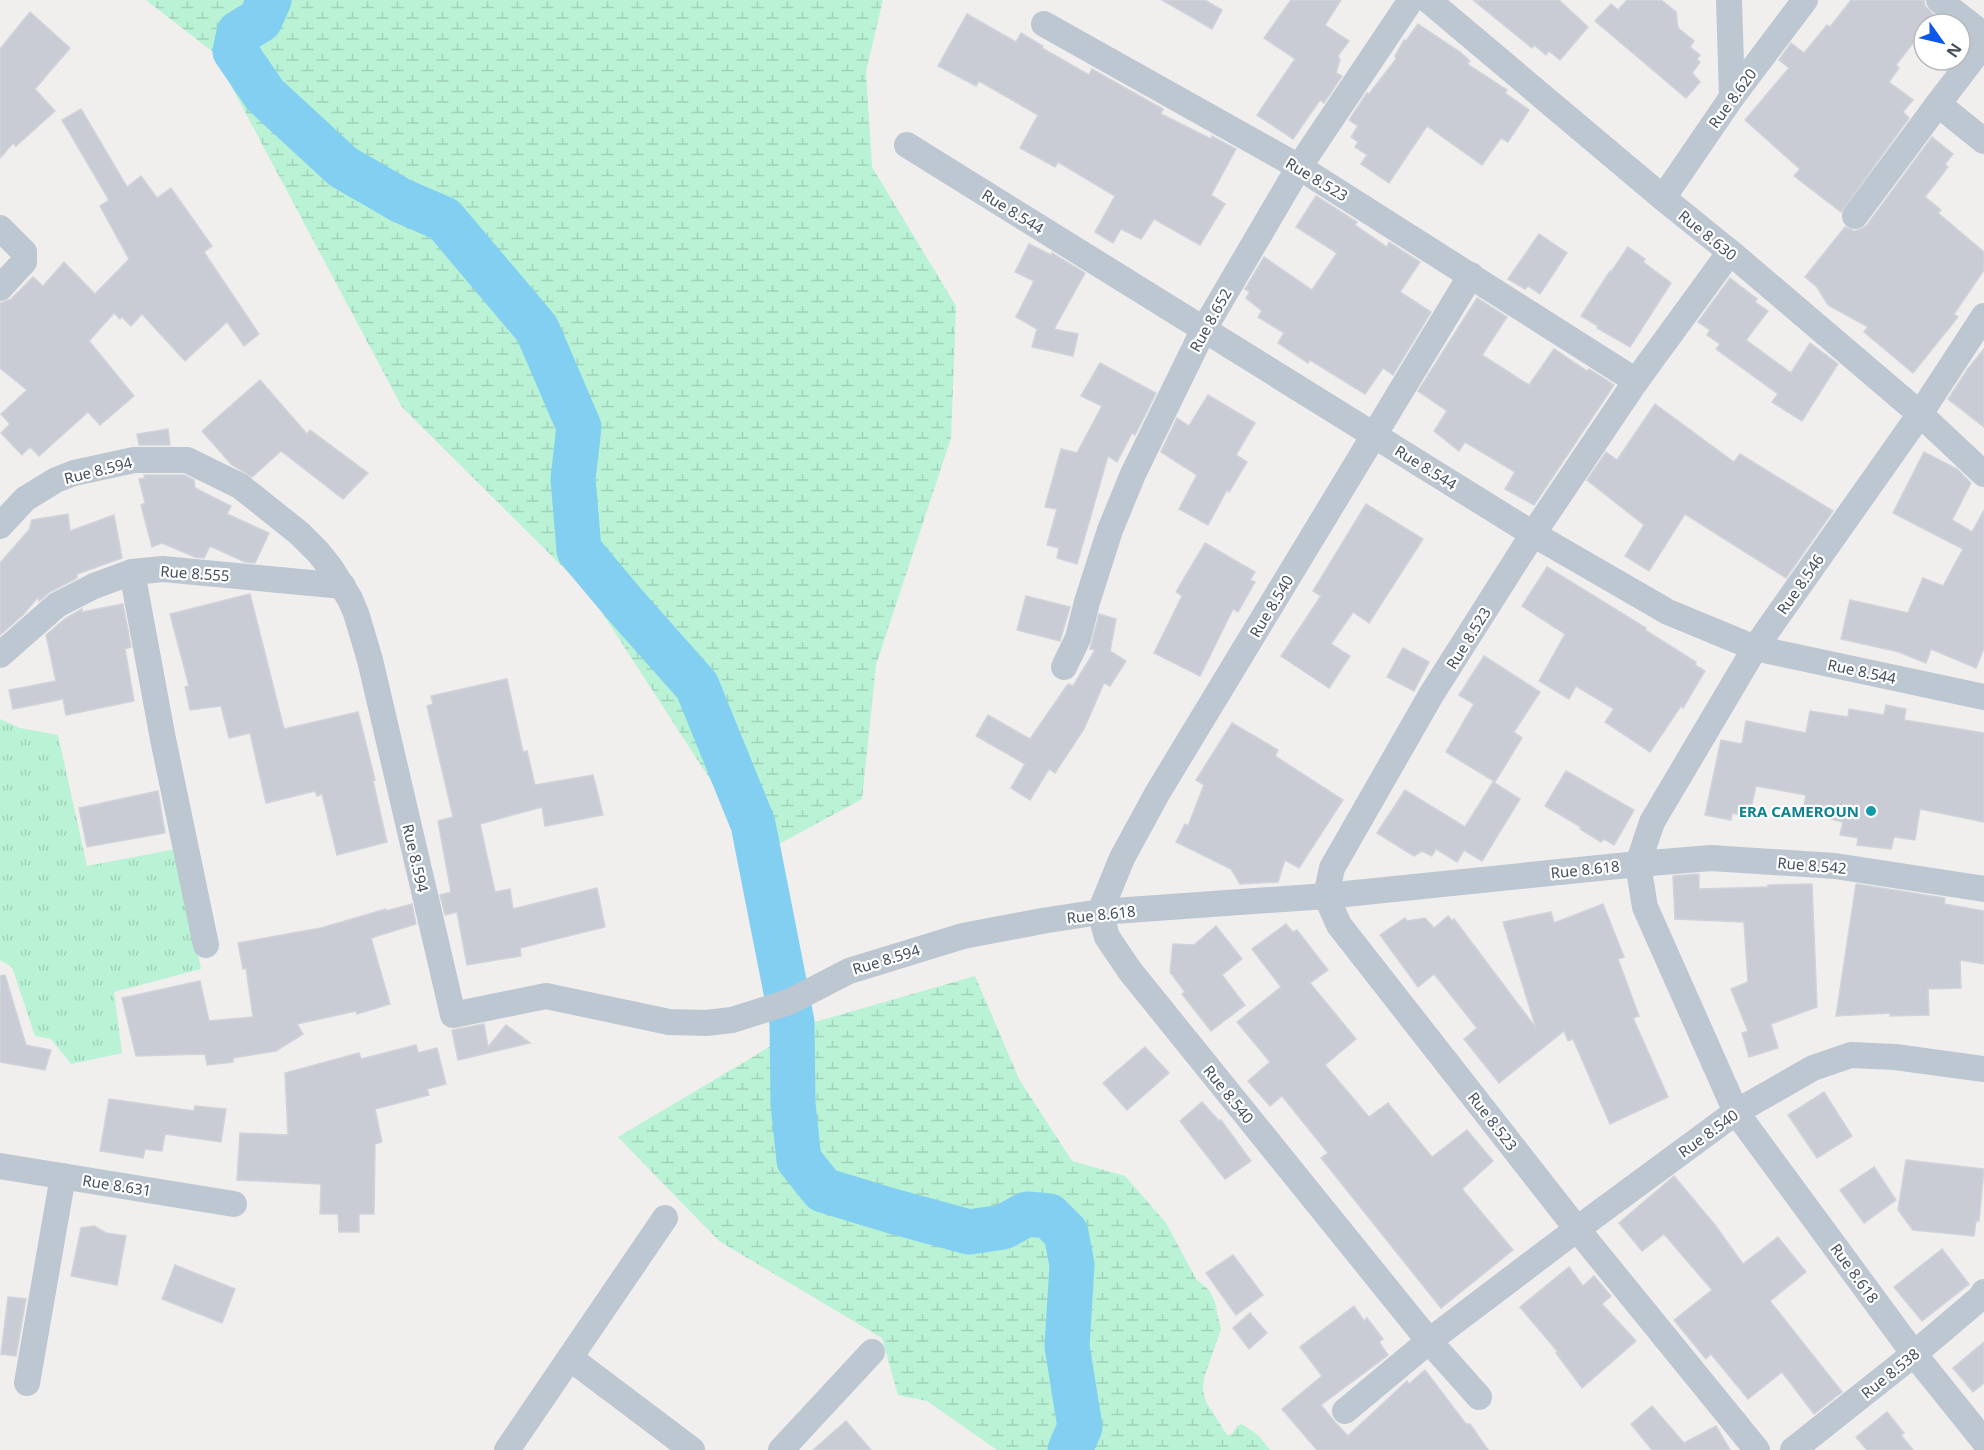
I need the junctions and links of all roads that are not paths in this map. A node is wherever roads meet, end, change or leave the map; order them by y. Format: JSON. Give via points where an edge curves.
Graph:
{"nodes":[{"id":1,"x":1411,"y":0,"type":"edge"},
{"id":2,"x":1428,"y":0,"type":"edge"},
{"id":3,"x":1729,"y":0,"type":"edge"},
{"id":4,"x":1805,"y":0,"type":"edge"},
{"id":5,"x":1939,"y":0,"type":"edge"},
{"id":6,"x":1044,"y":24,"type":"dead end"},
{"id":7,"x":1984,"y":35,"type":"edge"},
{"id":8,"x":1984,"y":44,"type":"edge"},
{"id":9,"x":1731,"y":97,"type":"junction"},
{"id":10,"x":1938,"y":104,"type":"junction"},
{"id":11,"x":1984,"y":141,"type":"edge"},
{"id":12,"x":907,"y":145,"type":"dead end"},
{"id":13,"x":1299,"y":167,"type":"junction"},
{"id":14,"x":1663,"y":198,"type":"junction"},
{"id":15,"x":1854,"y":216,"type":"dead end"},
{"id":16,"x":0,"y":228,"type":"edge"},
{"id":17,"x":1730,"y":252,"type":"junction"},
{"id":18,"x":1471,"y":275,"type":"junction"},
{"id":19,"x":0,"y":288,"type":"edge"},
{"id":20,"x":1984,"y":316,"type":"edge"},
{"id":21,"x":1204,"y":329,"type":"junction"},
{"id":22,"x":1636,"y":381,"type":"junction"},
{"id":23,"x":1920,"y":414,"type":"junction"},
{"id":24,"x":1375,"y":435,"type":"junction"},
{"id":25,"x":1984,"y":474,"type":"edge"},
{"id":26,"x":0,"y":526,"type":"edge"},
{"id":27,"x":1533,"y":534,"type":"junction"},
{"id":28,"x":132,"y":572,"type":"junction"},
{"id":29,"x":343,"y":586,"type":"junction"},
{"id":30,"x":1755,"y":648,"type":"junction"},
{"id":31,"x":0,"y":654,"type":"edge"},
{"id":32,"x":1064,"y":667,"type":"dead end"},
{"id":33,"x":1984,"y":697,"type":"edge"},
{"id":34,"x":1638,"y":864,"type":"junction"},
{"id":35,"x":1984,"y":889,"type":"edge"},
{"id":36,"x":1326,"y":896,"type":"junction"},
{"id":37,"x":1100,"y":912,"type":"junction"},
{"id":38,"x":963,"y":936,"type":"joint"},
{"id":39,"x":206,"y":945,"type":"dead end"},
{"id":40,"x":1984,"y":1069,"type":"edge"},
{"id":41,"x":1736,"y":1112,"type":"junction"},
{"id":42,"x":0,"y":1166,"type":"edge"},
{"id":43,"x":63,"y":1176,"type":"junction"},
{"id":44,"x":234,"y":1204,"type":"dead end"},
{"id":45,"x":665,"y":1218,"type":"dead end"},
{"id":46,"x":1577,"y":1228,"type":"junction"},
{"id":47,"x":1984,"y":1292,"type":"edge"},
{"id":48,"x":1429,"y":1341,"type":"junction"},
{"id":49,"x":872,"y":1352,"type":"dead end"},
{"id":50,"x":1914,"y":1354,"type":"junction"},
{"id":51,"x":570,"y":1358,"type":"junction"},
{"id":52,"x":27,"y":1383,"type":"dead end"},
{"id":53,"x":1479,"y":1397,"type":"dead end"},
{"id":54,"x":1345,"y":1411,"type":"dead end"},
{"id":55,"x":1984,"y":1441,"type":"edge"},
{"id":56,"x":507,"y":1450,"type":"edge"},
{"id":57,"x":693,"y":1450,"type":"edge"},
{"id":58,"x":781,"y":1450,"type":"edge"},
{"id":59,"x":1756,"y":1450,"type":"edge"},
{"id":60,"x":1792,"y":1450,"type":"edge"}],
"edges":[{"from":1,"to":13,"type":"street","name":"Rue 8.652"},
{"from":2,"to":14,"type":"street","name":"Rue 8.630"},
{"from":3,"to":9,"type":"street"},
{"from":4,"to":9,"type":"street","name":"Rue 8.620"},
{"from":5,"to":7,"type":"street"},
{"from":6,"to":13,"type":"street","name":"Rue 8.523"},
{"from":8,"to":10,"type":"street"},
{"from":9,"to":14,"type":"street","name":"Rue 8.620"},
{"from":10,"to":11,"type":"street"},
{"from":10,"to":15,"type":"street"},
{"from":12,"to":21,"type":"street","name":"Rue 8.544"},
{"from":13,"to":18,"type":"street","name":"Rue 8.523"},
{"from":13,"to":21,"type":"street","name":"Rue 8.652"},
{"from":14,"to":17,"type":"street","name":"Rue 8.630"},
{"from":16,"to":19,"type":"street","via":[[24,252],[24,262]]},
{"from":17,"to":22,"type":"street"},
{"from":17,"to":23,"type":"street","name":"Rue 8.630"},
{"from":18,"to":22,"type":"street","name":"Rue 8.523"},
{"from":18,"to":24,"type":"street","name":"Rue 8.540"},
{"from":20,"to":23,"type":"street","name":"Rue 8.546"},
{"from":21,"to":24,"type":"street","name":"Rue 8.544"},
{"from":21,"to":32,"type":"street","name":"Rue 8.652","via":[[1133,474],[1107,540],[1078,638]]},
{"from":22,"to":27,"type":"street","name":"Rue 8.523"},
{"from":23,"to":25,"type":"street","name":"Rue 8.630"},
{"from":23,"to":30,"type":"street","name":"Rue 8.546"},
{"from":24,"to":27,"type":"street","name":"Rue 8.544"},
{"from":24,"to":37,"type":"street","name":"Rue 8.540","via":[[1158,792],[1122,858]]},
{"from":26,"to":29,"type":"street","name":"Rue 8.594","via":[[25,499],[74,473],[134,460],[187,460],[240,486],[299,533]]},
{"from":27,"to":30,"type":"street","name":"Rue 8.544","via":[[1668,612]]},
{"from":27,"to":36,"type":"street","name":"Rue 8.523","via":[[1420,715],[1332,868]]},
{"from":28,"to":29,"type":"street","name":"Rue 8.555","via":[[163,569]]},
{"from":28,"to":31,"type":"street","name":"Rue 8.555","via":[[57,605]]},
{"from":28,"to":39,"type":"street"},
{"from":29,"to":38,"type":"street","name":"Rue 8.594","via":[[370,660],[453,1015],[546,996],[669,1022],[732,1020],[789,1002],[849,971]]},
{"from":30,"to":33,"type":"street","name":"Rue 8.544"},
{"from":30,"to":34,"type":"street","name":"Rue 8.546","via":[[1652,822]]},
{"from":34,"to":35,"type":"street","name":"Rue 8.542","via":[[1710,858],[1835,866]]},
{"from":34,"to":36,"type":"street","name":"Rue 8.618"},
{"from":34,"to":41,"type":"street","name":"Rue 8.618","via":[[1645,907]]},
{"from":36,"to":37,"type":"street","name":"Rue 8.618"},
{"from":36,"to":46,"type":"street","name":"Rue 8.523","via":[[1339,925]]},
{"from":37,"to":38,"type":"street","name":"Rue 8.618"},
{"from":37,"to":48,"type":"street","name":"Rue 8.540","via":[[1107,937],[1130,971]]},
{"from":40,"to":41,"type":"street","name":"Rue 8.540","via":[[1851,1055],[1814,1068]]},
{"from":41,"to":46,"type":"street","name":"Rue 8.540"},
{"from":41,"to":50,"type":"street","name":"Rue 8.618"},
{"from":42,"to":43,"type":"street","name":"Rue 8.631"},
{"from":43,"to":44,"type":"street","name":"Rue 8.631"},
{"from":43,"to":52,"type":"street"},
{"from":45,"to":51,"type":"street"},
{"from":46,"to":48,"type":"street","name":"Rue 8.540"},
{"from":46,"to":59,"type":"street","name":"Rue 8.523"},
{"from":47,"to":50,"type":"street","name":"Rue 8.538"},
{"from":48,"to":53,"type":"street"},
{"from":48,"to":54,"type":"street"},
{"from":49,"to":58,"type":"street"},
{"from":50,"to":55,"type":"street","name":"Rue 8.618"},
{"from":50,"to":60,"type":"street","name":"Rue 8.538"},
{"from":51,"to":56,"type":"street"},
{"from":51,"to":57,"type":"street"}]}
